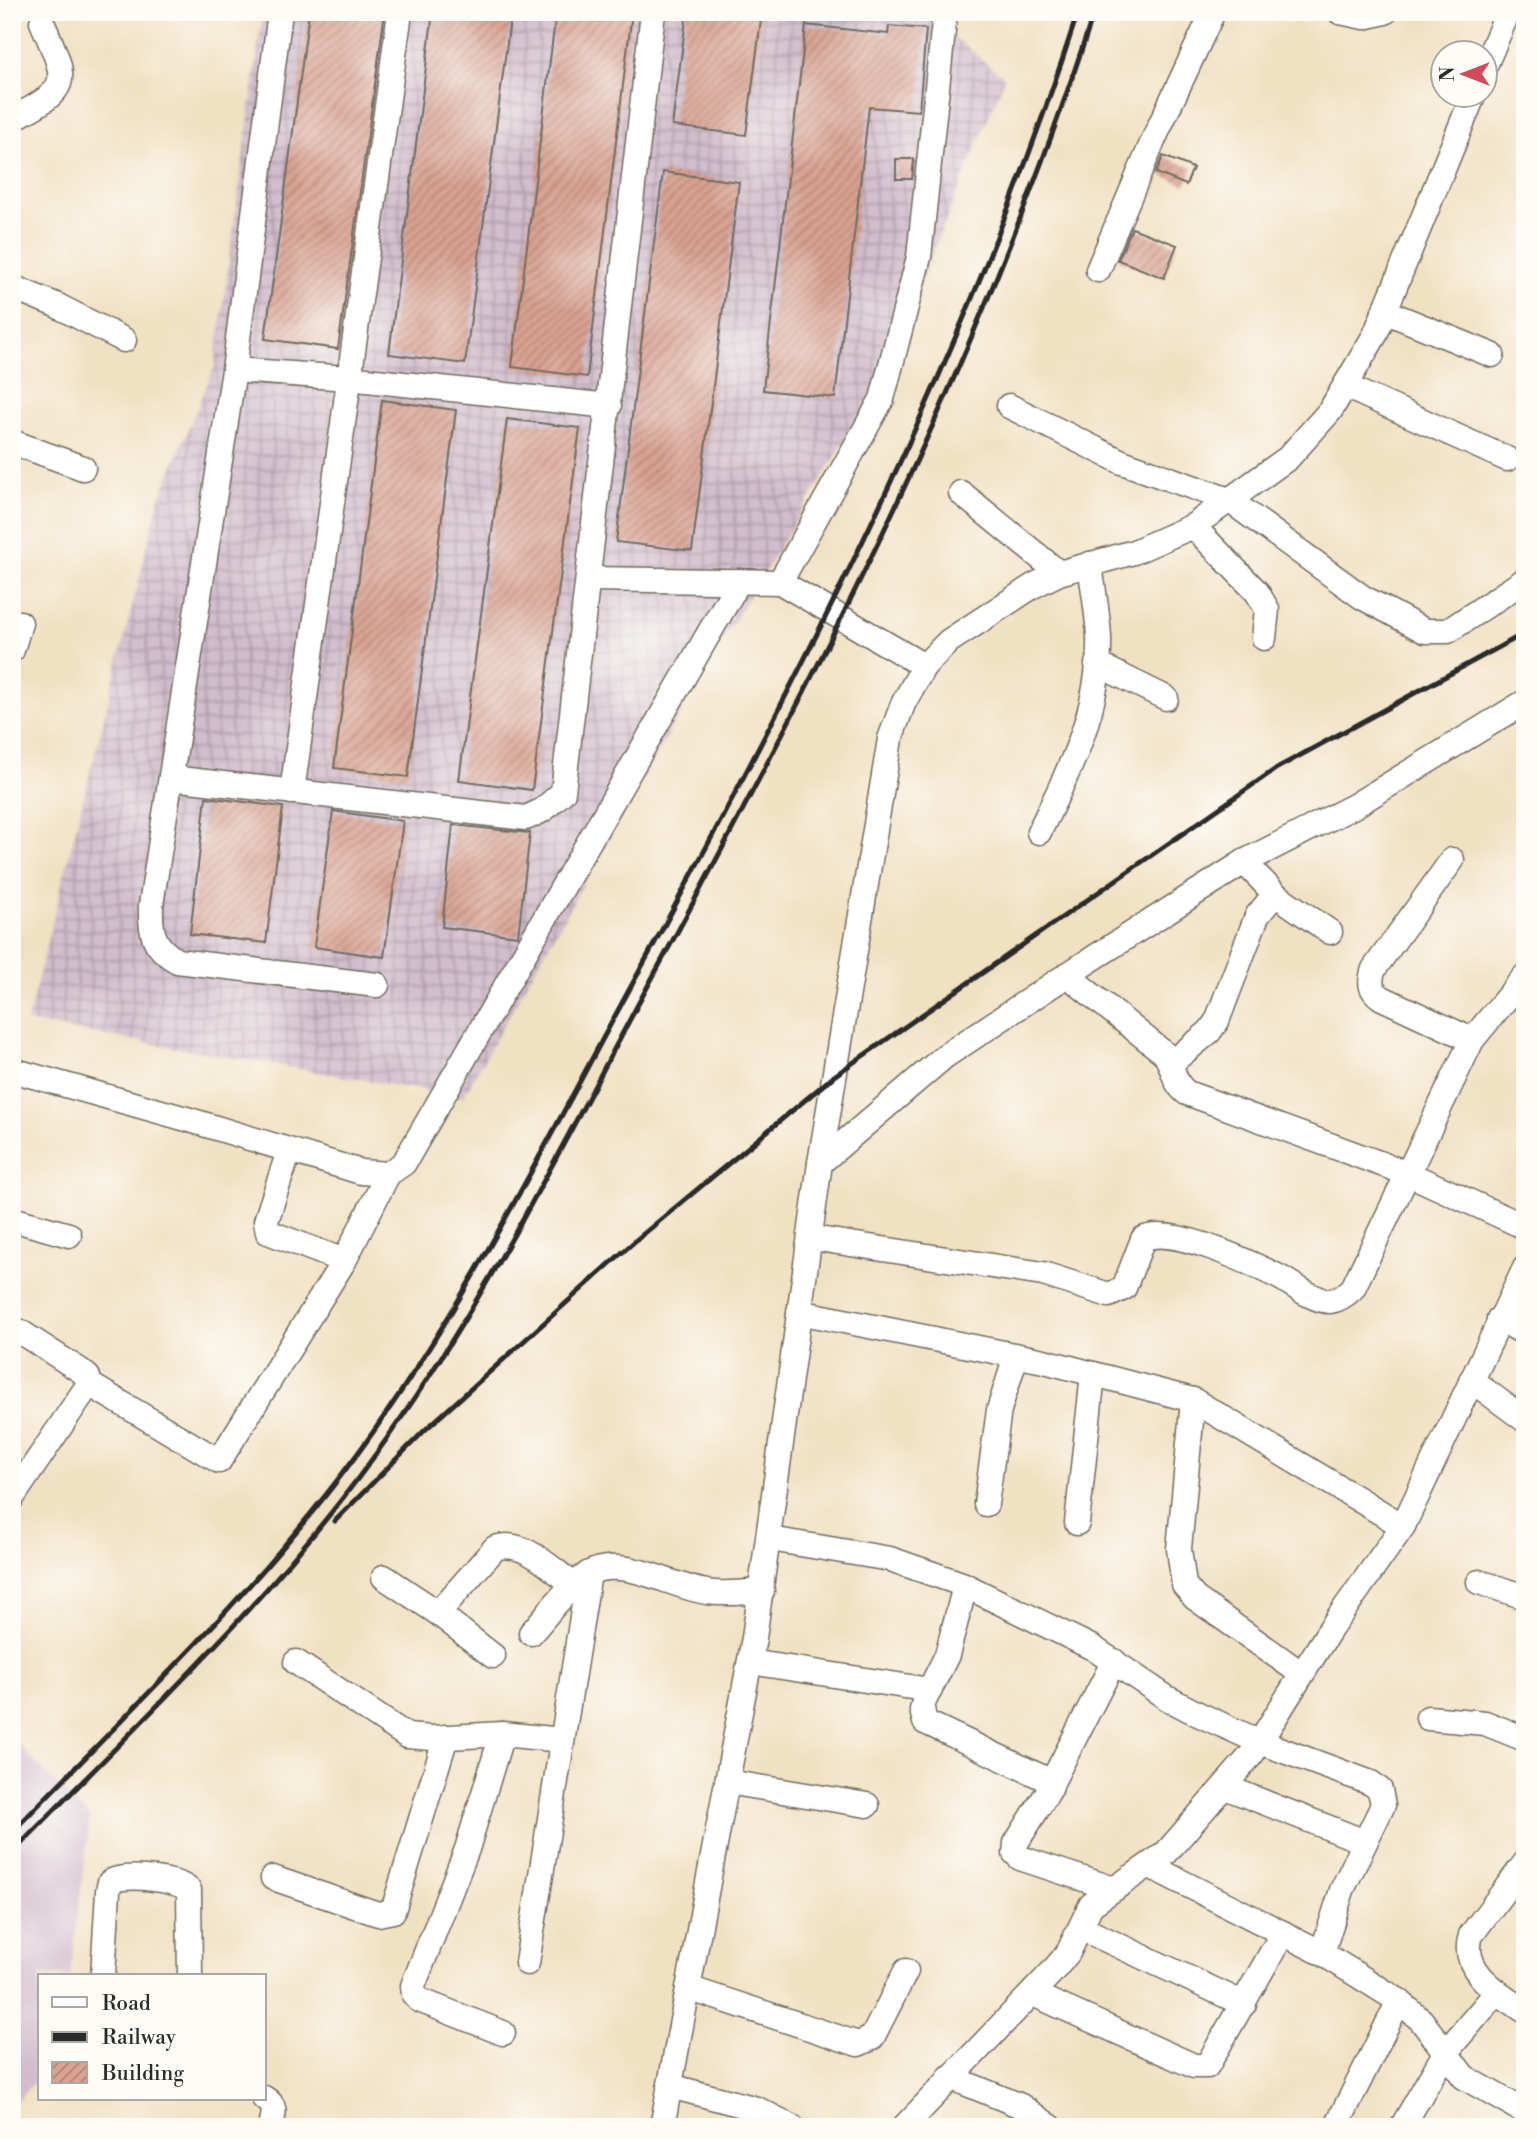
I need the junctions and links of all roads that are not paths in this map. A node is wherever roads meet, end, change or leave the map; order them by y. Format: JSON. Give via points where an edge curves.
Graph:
{"nodes":[{"id":1,"x":280,"y":12,"type":"edge"},
{"id":2,"x":400,"y":12,"type":"edge"},
{"id":3,"x":653,"y":12,"type":"edge"},
{"id":4,"x":945,"y":12,"type":"edge"},
{"id":5,"x":1213,"y":12,"type":"edge"},
{"id":6,"x":1340,"y":12,"type":"edge"},
{"id":7,"x":1385,"y":12,"type":"edge"},
{"id":8,"x":1503,"y":14,"type":"edge"},
{"id":9,"x":42,"y":22,"type":"dead end"},
{"id":10,"x":1495,"y":38,"type":"edge"},
{"id":11,"x":1468,"y":108,"type":"edge"},
{"id":12,"x":12,"y":119,"type":"edge"},
{"id":13,"x":1098,"y":270,"type":"dead end"},
{"id":14,"x":12,"y":287,"type":"edge"},
{"id":15,"x":1384,"y":311,"type":"junction"},
{"id":16,"x":124,"y":340,"type":"dead end"},
{"id":17,"x":1492,"y":355,"type":"dead end"},
{"id":18,"x":234,"y":370,"type":"junction"},
{"id":19,"x":348,"y":378,"type":"junction"},
{"id":20,"x":1345,"y":386,"type":"junction"},
{"id":21,"x":1009,"y":405,"type":"dead end"},
{"id":22,"x":609,"y":406,"type":"junction"},
{"id":23,"x":12,"y":442,"type":"edge"},
{"id":24,"x":1507,"y":459,"type":"dead end"},
{"id":25,"x":83,"y":468,"type":"dead end"},
{"id":26,"x":961,"y":493,"type":"dead end"},
{"id":27,"x":1229,"y":500,"type":"junction"},
{"id":28,"x":1193,"y":526,"type":"junction"},
{"id":29,"x":1090,"y":564,"type":"junction"},
{"id":30,"x":1059,"y":573,"type":"junction"},
{"id":31,"x":589,"y":579,"type":"junction"},
{"id":32,"x":1525,"y":580,"type":"edge"},
{"id":33,"x":739,"y":581,"type":"junction"},
{"id":34,"x":780,"y":582,"type":"junction"},
{"id":35,"x":20,"y":623,"type":"dead end"},
{"id":36,"x":1264,"y":638,"type":"dead end"},
{"id":37,"x":12,"y":650,"type":"edge"},
{"id":38,"x":1097,"y":664,"type":"junction"},
{"id":39,"x":924,"y":666,"type":"junction"},
{"id":40,"x":1166,"y":698,"type":"dead end"},
{"id":41,"x":1525,"y":702,"type":"edge"},
{"id":42,"x":171,"y":778,"type":"junction"},
{"id":43,"x":292,"y":792,"type":"junction"},
{"id":44,"x":1039,"y":832,"type":"dead end"},
{"id":45,"x":1452,"y":860,"type":"dead end"},
{"id":46,"x":1244,"y":862,"type":"junction"},
{"id":47,"x":1275,"y":894,"type":"junction"},
{"id":48,"x":1330,"y":932,"type":"dead end"},
{"id":49,"x":1067,"y":975,"type":"junction"},
{"id":50,"x":1525,"y":976,"type":"edge"},
{"id":51,"x":377,"y":985,"type":"dead end"},
{"id":52,"x":1472,"y":1040,"type":"junction"},
{"id":53,"x":1171,"y":1063,"type":"junction"},
{"id":54,"x":12,"y":1070,"type":"edge"},
{"id":55,"x":289,"y":1151,"type":"junction"},
{"id":56,"x":820,"y":1163,"type":"junction"},
{"id":57,"x":388,"y":1174,"type":"junction"},
{"id":58,"x":1409,"y":1174,"type":"junction"},
{"id":59,"x":12,"y":1219,"type":"edge"},
{"id":60,"x":1525,"y":1227,"type":"edge"},
{"id":61,"x":69,"y":1235,"type":"dead end"},
{"id":62,"x":812,"y":1238,"type":"junction"},
{"id":63,"x":344,"y":1261,"type":"junction"},
{"id":64,"x":1525,"y":1268,"type":"edge"},
{"id":65,"x":799,"y":1312,"type":"junction"},
{"id":66,"x":1499,"y":1319,"type":"junction"},
{"id":67,"x":19,"y":1331,"type":"dead end"},
{"id":68,"x":1525,"y":1333,"type":"edge"},
{"id":69,"x":1016,"y":1356,"type":"junction"},
{"id":70,"x":1093,"y":1374,"type":"junction"},
{"id":71,"x":1471,"y":1380,"type":"junction"},
{"id":72,"x":89,"y":1384,"type":"junction"},
{"id":73,"x":1193,"y":1401,"type":"junction"},
{"id":74,"x":1525,"y":1420,"type":"edge"},
{"id":75,"x":12,"y":1498,"type":"edge"},
{"id":76,"x":986,"y":1504,"type":"dead end"},
{"id":77,"x":1077,"y":1523,"type":"dead end"},
{"id":78,"x":1403,"y":1526,"type":"junction"},
{"id":79,"x":770,"y":1539,"type":"junction"},
{"id":80,"x":384,"y":1577,"type":"dead end"},
{"id":81,"x":581,"y":1579,"type":"junction"},
{"id":82,"x":1479,"y":1582,"type":"dead end"},
{"id":83,"x":965,"y":1586,"type":"junction"},
{"id":84,"x":762,"y":1591,"type":"junction"},
{"id":85,"x":1525,"y":1597,"type":"edge"},
{"id":86,"x":438,"y":1613,"type":"junction"},
{"id":87,"x":531,"y":1633,"type":"dead end"},
{"id":88,"x":493,"y":1656,"type":"dead end"},
{"id":89,"x":1114,"y":1661,"type":"junction"},
{"id":90,"x":296,"y":1662,"type":"dead end"},
{"id":91,"x":750,"y":1662,"type":"junction"},
{"id":92,"x":1302,"y":1674,"type":"junction"},
{"id":93,"x":930,"y":1690,"type":"junction"},
{"id":94,"x":1428,"y":1718,"type":"dead end"},
{"id":95,"x":502,"y":1734,"type":"junction"},
{"id":96,"x":446,"y":1737,"type":"junction"},
{"id":97,"x":1525,"y":1739,"type":"edge"},
{"id":98,"x":562,"y":1740,"type":"junction"},
{"id":99,"x":1259,"y":1742,"type":"junction"},
{"id":100,"x":727,"y":1782,"type":"junction"},
{"id":101,"x":1051,"y":1784,"type":"junction"},
{"id":102,"x":1225,"y":1787,"type":"junction"},
{"id":103,"x":867,"y":1805,"type":"dead end"},
{"id":104,"x":1365,"y":1842,"type":"junction"},
{"id":105,"x":1525,"y":1863,"type":"edge"},
{"id":106,"x":1150,"y":1866,"type":"junction"},
{"id":107,"x":273,"y":1878,"type":"dead end"},
{"id":108,"x":1114,"y":1889,"type":"junction"},
{"id":109,"x":1081,"y":1928,"type":"junction"},
{"id":110,"x":1283,"y":1933,"type":"junction"},
{"id":111,"x":1322,"y":1953,"type":"junction"},
{"id":112,"x":527,"y":1963,"type":"dead end"},
{"id":113,"x":906,"y":1971,"type":"dead end"},
{"id":114,"x":103,"y":1974,"type":"edge"},
{"id":115,"x":190,"y":1974,"type":"edge"},
{"id":116,"x":688,"y":1988,"type":"junction"},
{"id":117,"x":1497,"y":1992,"type":"junction"},
{"id":118,"x":1033,"y":1994,"type":"junction"},
{"id":119,"x":1399,"y":2001,"type":"junction"},
{"id":120,"x":1244,"y":2004,"type":"junction"},
{"id":121,"x":1525,"y":2011,"type":"edge"},
{"id":122,"x":503,"y":2033,"type":"dead end"},
{"id":123,"x":1445,"y":2053,"type":"junction"},
{"id":124,"x":950,"y":2077,"type":"junction"},
{"id":125,"x":670,"y":2086,"type":"junction"},
{"id":126,"x":266,"y":2099,"type":"edge"},
{"id":127,"x":1525,"y":2112,"type":"edge"},
{"id":128,"x":271,"y":2127,"type":"edge"},
{"id":129,"x":662,"y":2127,"type":"edge"},
{"id":130,"x":792,"y":2127,"type":"edge"},
{"id":131,"x":904,"y":2127,"type":"edge"},
{"id":132,"x":1051,"y":2127,"type":"edge"},
{"id":133,"x":1336,"y":2127,"type":"edge"},
{"id":134,"x":1402,"y":2127,"type":"edge"}],
"edges":[{"from":1,"to":18,"type":"street"},
{"from":2,"to":19,"type":"street"},
{"from":3,"to":22,"type":"street"},
{"from":4,"to":34,"type":"street","via":[[919,257],[882,399]]},
{"from":5,"to":13,"type":"street"},
{"from":6,"to":7,"type":"street","via":[[1364,18]]},
{"from":8,"to":10,"type":"street"},
{"from":9,"to":12,"type":"street","via":[[60,64],[58,90]]},
{"from":11,"to":15,"type":"street"},
{"from":14,"to":16,"type":"street"},
{"from":15,"to":17,"type":"street"},
{"from":15,"to":20,"type":"street"},
{"from":18,"to":19,"type":"street"},
{"from":18,"to":42,"type":"street"},
{"from":19,"to":22,"type":"street"},
{"from":19,"to":43,"type":"street"},
{"from":20,"to":24,"type":"street"},
{"from":20,"to":27,"type":"street","via":[[1330,411],[1288,458]]},
{"from":21,"to":27,"type":"street","via":[[1122,462]]},
{"from":22,"to":31,"type":"street"},
{"from":23,"to":25,"type":"street"},
{"from":26,"to":30,"type":"street"},
{"from":27,"to":28,"type":"street"},
{"from":27,"to":32,"type":"street","via":[[1362,597],[1425,631],[1448,631]]},
{"from":28,"to":29,"type":"street","via":[[1134,552]]},
{"from":28,"to":36,"type":"street","via":[[1257,592],[1267,609]]},
{"from":29,"to":30,"type":"street"},
{"from":29,"to":38,"type":"street","via":[[1099,638]]},
{"from":30,"to":39,"type":"street","via":[[949,641]]},
{"from":31,"to":33,"type":"street"},
{"from":31,"to":43,"type":"street","via":[[563,792],[543,810],[526,818]]},
{"from":33,"to":34,"type":"street"},
{"from":33,"to":57,"type":"street","via":[[404,1163]]},
{"from":34,"to":39,"type":"street"},
{"from":35,"to":37,"type":"street"},
{"from":38,"to":40,"type":"street"},
{"from":38,"to":44,"type":"street","via":[[1084,734]]},
{"from":39,"to":56,"type":"street","via":[[890,739]]},
{"from":41,"to":46,"type":"street","via":[[1354,806]]},
{"from":42,"to":43,"type":"street"},
{"from":42,"to":51,"type":"street","via":[[151,905],[150,931],[161,952],[177,961]]},
{"from":45,"to":52,"type":"street","via":[[1370,980],[1382,999]]},
{"from":46,"to":47,"type":"street"},
{"from":46,"to":49,"type":"street"},
{"from":47,"to":48,"type":"street"},
{"from":47,"to":53,"type":"street","via":[[1257,916],[1217,1021]]},
{"from":49,"to":53,"type":"street"},
{"from":49,"to":56,"type":"street","via":[[945,1056]]},
{"from":50,"to":52,"type":"street"},
{"from":52,"to":58,"type":"street"},
{"from":53,"to":58,"type":"street","via":[[1179,1087],[1199,1098]]},
{"from":54,"to":55,"type":"street"},
{"from":55,"to":57,"type":"street","via":[[361,1172]]},
{"from":55,"to":63,"type":"street","via":[[267,1221],[268,1232]]},
{"from":56,"to":62,"type":"street"},
{"from":57,"to":63,"type":"street"},
{"from":58,"to":60,"type":"street"},
{"from":58,"to":62,"type":"street","via":[[1353,1288],[1333,1301],[1322,1300],[1220,1250],[1161,1235],[1143,1238],[1124,1288],[1109,1295],[1043,1274]]},
{"from":59,"to":61,"type":"street"},
{"from":62,"to":65,"type":"street"},
{"from":63,"to":72,"type":"street","via":[[219,1461]]},
{"from":64,"to":66,"type":"street"},
{"from":65,"to":69,"type":"street"},
{"from":65,"to":79,"type":"street"},
{"from":66,"to":68,"type":"street"},
{"from":66,"to":71,"type":"street"},
{"from":67,"to":72,"type":"street","via":[[81,1371]]},
{"from":69,"to":70,"type":"street"},
{"from":69,"to":76,"type":"street","via":[[999,1410]]},
{"from":70,"to":73,"type":"street"},
{"from":70,"to":77,"type":"street"},
{"from":71,"to":74,"type":"street"},
{"from":71,"to":78,"type":"street"},
{"from":72,"to":75,"type":"street"},
{"from":73,"to":78,"type":"street"},
{"from":73,"to":92,"type":"street","via":[[1179,1549],[1184,1585],[1195,1598]]},
{"from":78,"to":92,"type":"street"},
{"from":79,"to":83,"type":"street","via":[[890,1559]]},
{"from":79,"to":84,"type":"street"},
{"from":80,"to":86,"type":"street"},
{"from":81,"to":84,"type":"street","via":[[607,1567],[627,1567],[693,1590]]},
{"from":81,"to":86,"type":"street","via":[[519,1546],[506,1544],[495,1548]]},
{"from":81,"to":87,"type":"street"},
{"from":81,"to":98,"type":"street"},
{"from":82,"to":85,"type":"street"},
{"from":83,"to":89,"type":"street"},
{"from":83,"to":93,"type":"street","via":[[947,1655]]},
{"from":84,"to":91,"type":"street"},
{"from":86,"to":88,"type":"street"},
{"from":89,"to":99,"type":"street","via":[[1167,1698]]},
{"from":89,"to":101,"type":"street"},
{"from":90,"to":96,"type":"street","via":[[407,1736]]},
{"from":91,"to":93,"type":"street"},
{"from":91,"to":100,"type":"street"},
{"from":92,"to":99,"type":"street"},
{"from":93,"to":101,"type":"street","via":[[922,1710],[925,1722]]},
{"from":94,"to":97,"type":"street","via":[[1485,1723]]},
{"from":95,"to":96,"type":"street"},
{"from":95,"to":98,"type":"street"},
{"from":95,"to":122,"type":"street","via":[[467,1849],[413,1986],[419,2000]]},
{"from":96,"to":107,"type":"street","via":[[393,1911],[378,1914]]},
{"from":98,"to":112,"type":"street"},
{"from":99,"to":102,"type":"street"},
{"from":99,"to":104,"type":"street","via":[[1380,1790],[1383,1805]]},
{"from":100,"to":103,"type":"street"},
{"from":100,"to":116,"type":"street"},
{"from":101,"to":108,"type":"street","via":[[1016,1843],[1015,1853],[1026,1861]]},
{"from":102,"to":104,"type":"street"},
{"from":102,"to":106,"type":"street"},
{"from":104,"to":111,"type":"street","via":[[1342,1890]]},
{"from":105,"to":117,"type":"street","via":[[1467,1946],[1471,1965]]},
{"from":106,"to":108,"type":"street"},
{"from":106,"to":110,"type":"street"},
{"from":108,"to":109,"type":"street","via":[[1091,1905]]},
{"from":109,"to":118,"type":"street","via":[[1068,1953]]},
{"from":109,"to":120,"type":"street"},
{"from":110,"to":111,"type":"street"},
{"from":110,"to":120,"type":"street"},
{"from":111,"to":119,"type":"street"},
{"from":113,"to":116,"type":"street","via":[[872,2038],[858,2044]]},
{"from":114,"to":115,"type":"street","via":[[110,1882],[125,1877],[180,1883],[190,1890]]},
{"from":116,"to":125,"type":"street"},
{"from":117,"to":121,"type":"street"},
{"from":117,"to":123,"type":"street"},
{"from":118,"to":120,"type":"street","via":[[1200,2068],[1212,2062]]},
{"from":118,"to":124,"type":"street"},
{"from":119,"to":123,"type":"street","via":[[1421,2020]]},
{"from":119,"to":133,"type":"street"},
{"from":123,"to":127,"type":"street","via":[[1480,2089]]},
{"from":123,"to":134,"type":"street"},
{"from":124,"to":131,"type":"street"},
{"from":124,"to":132,"type":"street","via":[[1021,2106]]},
{"from":125,"to":129,"type":"street"},
{"from":125,"to":130,"type":"street","via":[[757,2109]]},
{"from":126,"to":128,"type":"street","via":[[274,2108]]}]}
